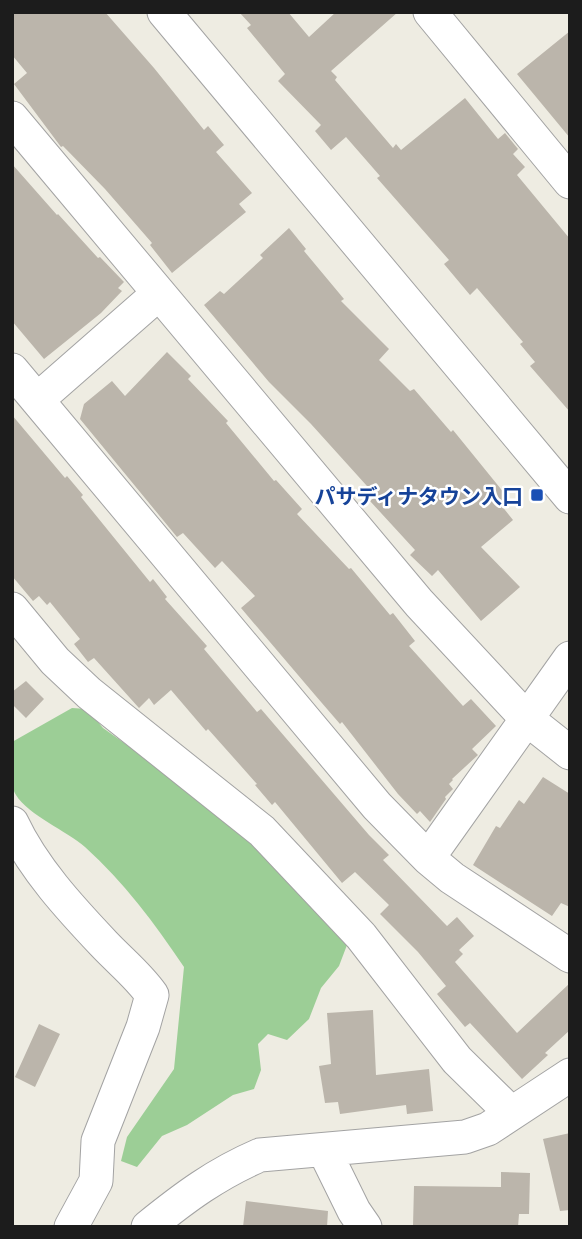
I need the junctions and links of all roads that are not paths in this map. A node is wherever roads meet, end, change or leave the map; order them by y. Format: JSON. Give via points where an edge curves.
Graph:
{"nodes":[{"id":1,"x":164,"y":12,"type":"edge"},
{"id":2,"x":430,"y":12,"type":"edge"},
{"id":3,"x":12,"y":118,"type":"edge"},
{"id":4,"x":570,"y":182,"type":"edge"},
{"id":5,"x":158,"y":293,"type":"junction"},
{"id":6,"x":12,"y":370,"type":"edge"},
{"id":7,"x":37,"y":400,"type":"junction"},
{"id":8,"x":570,"y":497,"type":"edge"},
{"id":9,"x":12,"y":609,"type":"edge"},
{"id":10,"x":570,"y":658,"type":"edge"},
{"id":11,"x":527,"y":719,"type":"junction"},
{"id":12,"x":570,"y":754,"type":"edge"},
{"id":13,"x":12,"y":823,"type":"edge"},
{"id":14,"x":428,"y":858,"type":"junction"},
{"id":15,"x":570,"y":956,"type":"edge"},
{"id":16,"x":570,"y":1075,"type":"edge"},
{"id":17,"x":511,"y":1113,"type":"junction"},
{"id":18,"x":324,"y":1150,"type":"junction"},
{"id":19,"x":71,"y":1227,"type":"edge"},
{"id":20,"x":148,"y":1227,"type":"edge"},
{"id":21,"x":365,"y":1227,"type":"edge"}],
"edges":[{"from":1,"to":8,"type":"street"},
{"from":2,"to":4,"type":"street"},
{"from":3,"to":5,"type":"street"},
{"from":5,"to":7,"type":"street"},
{"from":5,"to":11,"type":"street","via":[[419,603]]},
{"from":6,"to":7,"type":"street"},
{"from":7,"to":14,"type":"street","via":[[377,806]]},
{"from":9,"to":17,"type":"street","via":[[89,693],[262,831],[362,936],[457,1060]]},
{"from":10,"to":11,"type":"street"},
{"from":11,"to":12,"type":"street"},
{"from":11,"to":14,"type":"street"},
{"from":13,"to":19,"type":"street","via":[[36,864],[152,995],[98,1141],[96,1181]]},
{"from":14,"to":15,"type":"street"},
{"from":16,"to":17,"type":"street"},
{"from":17,"to":18,"type":"street","via":[[488,1129],[465,1137]]},
{"from":18,"to":20,"type":"street","via":[[260,1155],[229,1168]]},
{"from":18,"to":21,"type":"street"}]}
